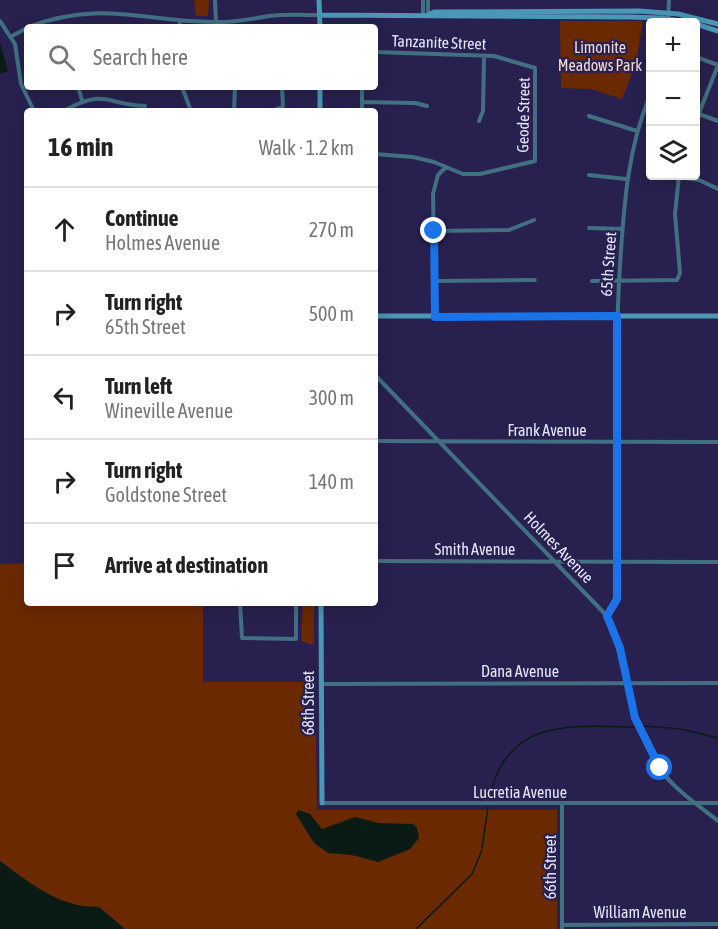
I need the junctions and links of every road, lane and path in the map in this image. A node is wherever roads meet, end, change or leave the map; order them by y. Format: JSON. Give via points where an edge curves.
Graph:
{"nodes":[{"id":1,"x":215,"y":0,"type":"edge"},
{"id":2,"x":320,"y":0,"type":"edge"},
{"id":3,"x":423,"y":0,"type":"edge"},
{"id":4,"x":428,"y":0,"type":"edge"},
{"id":5,"x":669,"y":0,"type":"edge"},
{"id":6,"x":320,"y":15,"type":"junction"},
{"id":7,"x":426,"y":15,"type":"junction"},
{"id":8,"x":669,"y":18,"type":"edge"},
{"id":9,"x":0,"y":21,"type":"edge"},
{"id":10,"x":180,"y":21,"type":"junction"},
{"id":11,"x":216,"y":22,"type":"junction"},
{"id":12,"x":700,"y":22,"type":"edge"},
{"id":13,"x":35,"y":24,"type":"edge"},
{"id":14,"x":180,"y":24,"type":"edge"},
{"id":15,"x":320,"y":24,"type":"edge"},
{"id":16,"x":718,"y":24,"type":"edge"},
{"id":17,"x":700,"y":25,"type":"edge"},
{"id":18,"x":24,"y":29,"type":"edge"},
{"id":19,"x":718,"y":31,"type":"edge"},
{"id":20,"x":12,"y":36,"type":"junction"},
{"id":21,"x":378,"y":52,"type":"edge"},
{"id":22,"x":484,"y":56,"type":"junction"},
{"id":23,"x":700,"y":58,"type":"edge"},
{"id":24,"x":718,"y":65,"type":"edge"},
{"id":25,"x":535,"y":68,"type":"joint"},
{"id":26,"x":79,"y":90,"type":"edge"},
{"id":27,"x":183,"y":90,"type":"edge"},
{"id":28,"x":235,"y":90,"type":"edge"},
{"id":29,"x":282,"y":90,"type":"edge"},
{"id":30,"x":320,"y":90,"type":"edge"},
{"id":31,"x":362,"y":90,"type":"edge"},
{"id":32,"x":82,"y":100,"type":"junction"},
{"id":33,"x":362,"y":102,"type":"junction"},
{"id":34,"x":145,"y":106,"type":"dead end"},
{"id":35,"x":427,"y":106,"type":"dead end"},
{"id":36,"x":33,"y":108,"type":"edge"},
{"id":37,"x":68,"y":108,"type":"edge"},
{"id":38,"x":190,"y":108,"type":"edge"},
{"id":39,"x":234,"y":108,"type":"edge"},
{"id":40,"x":280,"y":108,"type":"edge"},
{"id":41,"x":320,"y":108,"type":"edge"},
{"id":42,"x":362,"y":108,"type":"edge"},
{"id":43,"x":646,"y":108,"type":"edge"},
{"id":44,"x":700,"y":111,"type":"edge"},
{"id":45,"x":700,"y":114,"type":"edge"},
{"id":46,"x":589,"y":116,"type":"dead end"},
{"id":47,"x":479,"y":121,"type":"dead end"},
{"id":48,"x":718,"y":121,"type":"edge"},
{"id":49,"x":637,"y":131,"type":"junction"},
{"id":50,"x":378,"y":154,"type":"edge"},
{"id":51,"x":446,"y":167,"type":"junction"},
{"id":52,"x":589,"y":175,"type":"dead end"},
{"id":53,"x":626,"y":179,"type":"junction"},
{"id":54,"x":679,"y":180,"type":"edge"},
{"id":55,"x":699,"y":180,"type":"edge"},
{"id":56,"x":718,"y":189,"type":"edge"},
{"id":57,"x":534,"y":220,"type":"dead end"},
{"id":58,"x":589,"y":228,"type":"dead end"},
{"id":59,"x":622,"y":229,"type":"junction"},
{"id":60,"x":434,"y":231,"type":"junction"},
{"id":61,"x":534,"y":280,"type":"dead end"},
{"id":62,"x":435,"y":281,"type":"junction"},
{"id":63,"x":592,"y":281,"type":"dead end"},
{"id":64,"x":619,"y":281,"type":"junction"},
{"id":65,"x":378,"y":316,"type":"edge"},
{"id":66,"x":617,"y":316,"type":"junction"},
{"id":67,"x":718,"y":316,"type":"edge"},
{"id":68,"x":435,"y":317,"type":"junction"},
{"id":69,"x":378,"y":378,"type":"edge"},
{"id":70,"x":378,"y":441,"type":"edge"},
{"id":71,"x":439,"y":442,"type":"junction"},
{"id":72,"x":617,"y":442,"type":"junction"},
{"id":73,"x":718,"y":442,"type":"edge"},
{"id":74,"x":378,"y":561,"type":"edge"},
{"id":75,"x":557,"y":561,"type":"junction"},
{"id":76,"x":618,"y":562,"type":"junction"},
{"id":77,"x":718,"y":562,"type":"edge"},
{"id":78,"x":240,"y":606,"type":"edge"},
{"id":79,"x":296,"y":606,"type":"edge"},
{"id":80,"x":321,"y":606,"type":"edge"},
{"id":81,"x":607,"y":616,"type":"junction"},
{"id":82,"x":628,"y":683,"type":"junction"},
{"id":83,"x":718,"y":683,"type":"edge"},
{"id":84,"x":322,"y":684,"type":"junction"},
{"id":85,"x":322,"y":803,"type":"joint"},
{"id":86,"x":718,"y":803,"type":"edge"},
{"id":87,"x":562,"y":804,"type":"junction"},
{"id":88,"x":696,"y":804,"type":"junction"},
{"id":89,"x":718,"y":821,"type":"edge"},
{"id":90,"x":718,"y":924,"type":"edge"},
{"id":91,"x":562,"y":927,"type":"edge"}],
"edges":[{"from":1,"to":11,"type":"street"},
{"from":2,"to":6,"type":"street"},
{"from":3,"to":7,"type":"street"},
{"from":4,"to":7,"type":"street"},
{"from":5,"to":8,"type":"street"},
{"from":6,"to":7,"type":"street"},
{"from":6,"to":11,"type":"street"},
{"from":6,"to":15,"type":"street"},
{"from":7,"to":8,"type":"street","via":[[546,10]]},
{"from":9,"to":20,"type":"street"},
{"from":10,"to":11,"type":"street"},
{"from":10,"to":13,"type":"street","via":[[99,8],[57,15]]},
{"from":10,"to":14,"type":"street"},
{"from":12,"to":16,"type":"street"},
{"from":17,"to":19,"type":"street"},
{"from":18,"to":20,"type":"street"},
{"from":20,"to":36,"type":"street","via":[[21,84]]},
{"from":21,"to":22,"type":"street","name":"Tanzanite Street"},
{"from":22,"to":25,"type":"street","name":"Tanzanite Street"},
{"from":22,"to":47,"type":"street","via":[[483,111]]},
{"from":23,"to":24,"type":"street"},
{"from":24,"to":44,"type":"street"},
{"from":25,"to":51,"type":"street","name":"Geode Street","via":[[534,161],[480,174],[463,174]]},
{"from":26,"to":32,"type":"street"},
{"from":27,"to":38,"type":"street"},
{"from":28,"to":39,"type":"street"},
{"from":29,"to":40,"type":"street"},
{"from":30,"to":41,"type":"street"},
{"from":31,"to":33,"type":"street"},
{"from":32,"to":34,"type":"street","via":[[104,97]]},
{"from":32,"to":37,"type":"street"},
{"from":33,"to":35,"type":"street"},
{"from":33,"to":42,"type":"street"},
{"from":43,"to":49,"type":"street","name":"65th Street"},
{"from":45,"to":48,"type":"street"},
{"from":46,"to":49,"type":"street"},
{"from":49,"to":53,"type":"street","name":"65th Street"},
{"from":50,"to":51,"type":"street","via":[[413,157]]},
{"from":51,"to":60,"type":"street","via":[[438,175],[433,194]]},
{"from":52,"to":53,"type":"street"},
{"from":53,"to":59,"type":"street","name":"65th Street"},
{"from":54,"to":64,"type":"street","via":[[675,214],[680,273],[677,280]]},
{"from":55,"to":56,"type":"street"},
{"from":57,"to":60,"type":"street","via":[[509,230]]},
{"from":58,"to":59,"type":"street"},
{"from":59,"to":64,"type":"street","name":"65th Street"},
{"from":60,"to":62,"type":"street"},
{"from":61,"to":62,"type":"street"},
{"from":62,"to":68,"type":"street"},
{"from":63,"to":64,"type":"street"},
{"from":64,"to":66,"type":"street","name":"65th Street"},
{"from":65,"to":68,"type":"street"},
{"from":66,"to":67,"type":"street"},
{"from":66,"to":68,"type":"street"},
{"from":66,"to":72,"type":"street","name":"65th Street"},
{"from":69,"to":71,"type":"street","name":"Holmes Avenue"},
{"from":70,"to":71,"type":"street","name":"Frank Avenue"},
{"from":71,"to":72,"type":"street","name":"Frank Avenue"},
{"from":71,"to":75,"type":"street","name":"Holmes Avenue"},
{"from":72,"to":73,"type":"street","name":"Frank Avenue"},
{"from":72,"to":76,"type":"street","name":"65th Street"},
{"from":74,"to":75,"type":"street","name":"Smith Avenue"},
{"from":75,"to":76,"type":"street","name":"Smith Avenue"},
{"from":75,"to":81,"type":"street","name":"Holmes Avenue"},
{"from":76,"to":77,"type":"street","name":"Smith Avenue"},
{"from":76,"to":81,"type":"street","name":"65th Street","via":[[617,599]]},
{"from":78,"to":79,"type":"street","via":[[243,638],[296,639]]},
{"from":80,"to":84,"type":"street","name":"68th Street"},
{"from":81,"to":82,"type":"street","name":"Holmes Avenue"},
{"from":82,"to":83,"type":"street","name":"Dana Avenue"},
{"from":82,"to":84,"type":"street","name":"Dana Avenue"},
{"from":82,"to":88,"type":"street","name":"Holmes Avenue","via":[[640,734],[660,768]]},
{"from":84,"to":85,"type":"street","name":"68th Street"},
{"from":85,"to":87,"type":"street","name":"Lucretia Avenue"},
{"from":86,"to":88,"type":"street","name":"Lucretia Avenue"},
{"from":87,"to":88,"type":"street","name":"Lucretia Avenue"},
{"from":87,"to":91,"type":"street","name":"66th Street"},
{"from":88,"to":89,"type":"street","name":"Holmes Avenue"},
{"from":90,"to":91,"type":"street","name":"William Avenue"}]}
